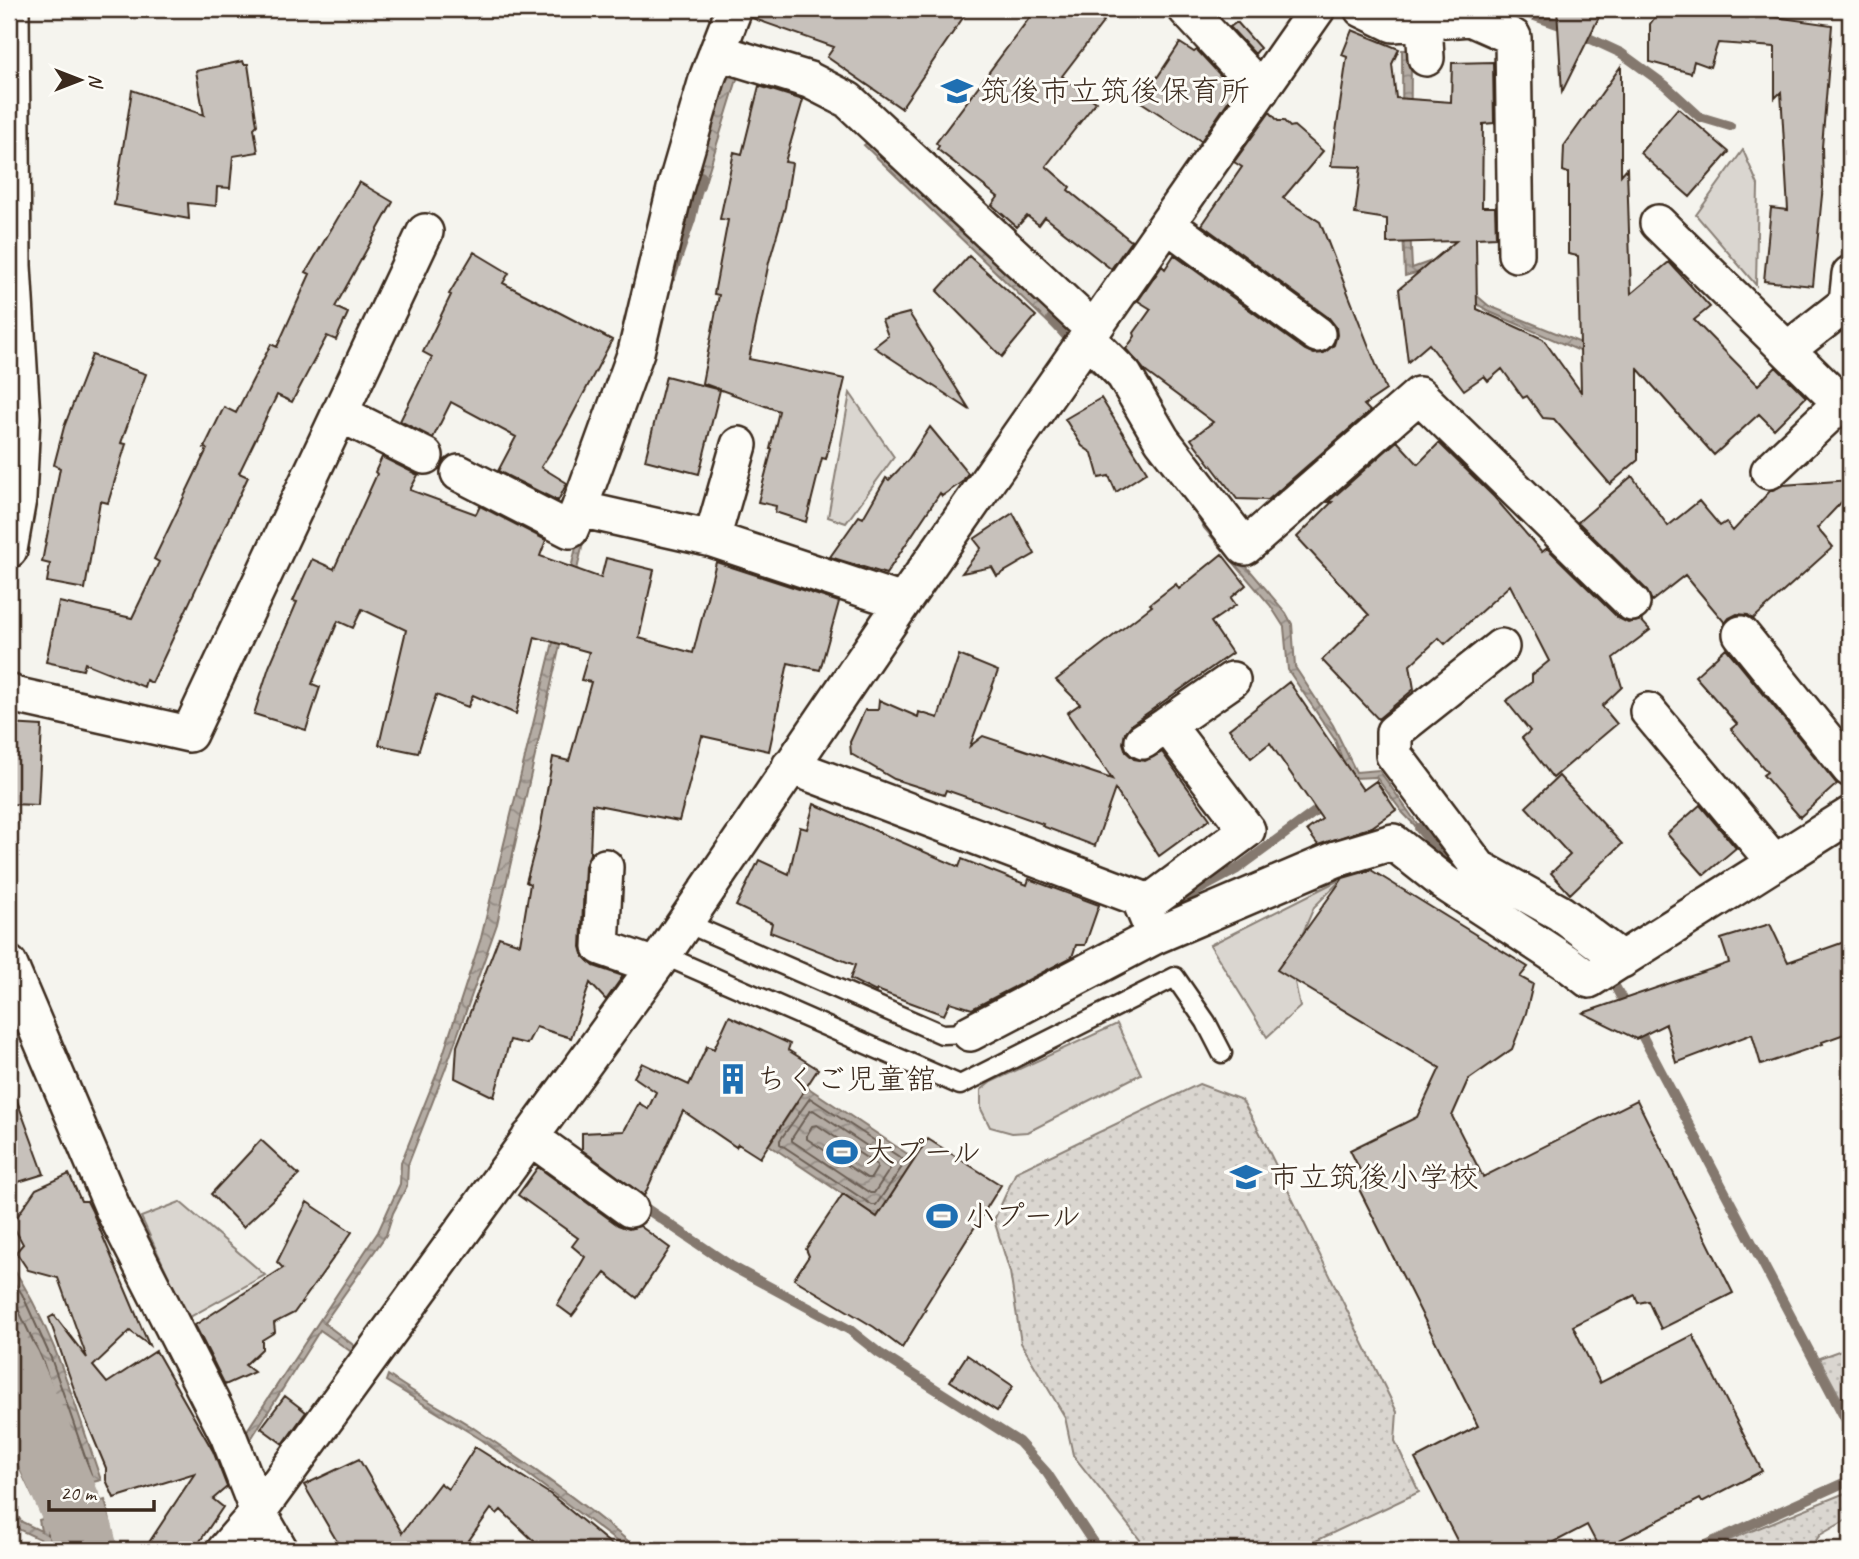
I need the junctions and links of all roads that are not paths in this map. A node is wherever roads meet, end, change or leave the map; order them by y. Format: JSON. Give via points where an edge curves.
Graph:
{"nodes":[{"id":1,"x":11,"y":9,"type":"edge"},
{"id":2,"x":734,"y":9,"type":"edge"},
{"id":3,"x":1186,"y":9,"type":"edge"},
{"id":4,"x":1317,"y":9,"type":"edge"},
{"id":5,"x":1362,"y":9,"type":"edge"},
{"id":6,"x":1424,"y":22,"type":"junction"},
{"id":7,"x":717,"y":52,"type":"junction"},
{"id":8,"x":1426,"y":58,"type":"dead end"},
{"id":9,"x":1261,"y":90,"type":"junction"},
{"id":10,"x":1658,"y":223,"type":"dead end"},
{"id":11,"x":1168,"y":225,"type":"junction"},
{"id":12,"x":425,"y":232,"type":"dead end"},
{"id":13,"x":1516,"y":254,"type":"dead end"},
{"id":14,"x":11,"y":266,"type":"edge"},
{"id":15,"x":1849,"y":293,"type":"edge"},
{"id":16,"x":1090,"y":334,"type":"junction"},
{"id":17,"x":1317,"y":334,"type":"dead end"},
{"id":18,"x":1787,"y":350,"type":"junction"},
{"id":19,"x":339,"y":413,"type":"junction"},
{"id":20,"x":739,"y":445,"type":"dead end"},
{"id":21,"x":1769,"y":471,"type":"dead end"},
{"id":22,"x":579,"y":509,"type":"junction"},
{"id":23,"x":712,"y":540,"type":"junction"},
{"id":24,"x":9,"y":550,"type":"edge"},
{"id":25,"x":903,"y":602,"type":"junction"},
{"id":26,"x":1632,"y":603,"type":"dead end"},
{"id":27,"x":1741,"y":634,"type":"dead end"},
{"id":28,"x":1501,"y":647,"type":"dead end"},
{"id":29,"x":1232,"y":680,"type":"dead end"},
{"id":30,"x":9,"y":692,"type":"edge"},
{"id":31,"x":1648,"y":711,"type":"dead end"},
{"id":32,"x":790,"y":766,"type":"junction"},
{"id":33,"x":1850,"y":769,"type":"edge"},
{"id":34,"x":1850,"y":816,"type":"edge"},
{"id":35,"x":1775,"y":863,"type":"junction"},
{"id":36,"x":605,"y":867,"type":"dead end"},
{"id":37,"x":684,"y":922,"type":"junction"},
{"id":38,"x":1149,"y":922,"type":"junction"},
{"id":39,"x":659,"y":960,"type":"junction"},
{"id":40,"x":1622,"y":960,"type":"junction"},
{"id":41,"x":9,"y":964,"type":"edge"},
{"id":42,"x":970,"y":1033,"type":"joint"},
{"id":43,"x":1222,"y":1053,"type":"dead end"},
{"id":44,"x":530,"y":1137,"type":"junction"},
{"id":45,"x":630,"y":1209,"type":"dead end"},
{"id":46,"x":258,"y":1512,"type":"junction"},
{"id":47,"x":225,"y":1550,"type":"edge"},
{"id":48,"x":280,"y":1550,"type":"edge"}],
"edges":[{"from":1,"to":14,"type":"street"},
{"from":2,"to":7,"type":"street"},
{"from":3,"to":9,"type":"street"},
{"from":4,"to":9,"type":"street"},
{"from":5,"to":6,"type":"street","via":[[1393,24]]},
{"from":6,"to":8,"type":"street"},
{"from":6,"to":13,"type":"street","via":[[1470,18],[1513,37]]},
{"from":7,"to":16,"type":"street","via":[[808,80],[848,100]]},
{"from":7,"to":22,"type":"street","via":[[675,189],[636,352]]},
{"from":9,"to":11,"type":"street"},
{"from":10,"to":18,"type":"street"},
{"from":11,"to":16,"type":"street"},
{"from":11,"to":17,"type":"street"},
{"from":12,"to":19,"type":"street"},
{"from":14,"to":24,"type":"street","via":[[22,417],[18,499]]},
{"from":15,"to":18,"type":"street"},
{"from":16,"to":25,"type":"street"},
{"from":16,"to":26,"type":"street","via":[[1124,376],[1162,440],[1245,547],[1419,395]]},
{"from":18,"to":21,"type":"street","via":[[1841,403]]},
{"from":19,"to":22,"type":"street","via":[[570,530]]},
{"from":19,"to":30,"type":"street","via":[[189,734]]},
{"from":20,"to":23,"type":"street"},
{"from":22,"to":23,"type":"street"},
{"from":23,"to":25,"type":"street"},
{"from":25,"to":32,"type":"street"},
{"from":27,"to":33,"type":"street"},
{"from":28,"to":40,"type":"street","via":[[1394,732],[1394,755],[1479,867],[1560,913]]},
{"from":29,"to":38,"type":"street","via":[[1155,733],[1247,830]]},
{"from":31,"to":35,"type":"street"},
{"from":32,"to":37,"type":"street"},
{"from":32,"to":38,"type":"street","via":[[1139,898]]},
{"from":34,"to":35,"type":"street"},
{"from":35,"to":40,"type":"street"},
{"from":36,"to":39,"type":"street","via":[[601,947]]},
{"from":37,"to":39,"type":"street"},
{"from":37,"to":42,"type":"lane","via":[[942,1034]]},
{"from":38,"to":40,"type":"street","via":[[1393,842],[1445,883],[1589,980]]},
{"from":38,"to":42,"type":"street"},
{"from":39,"to":43,"type":"lane","via":[[960,1085],[1175,977]]},
{"from":39,"to":44,"type":"street"},
{"from":41,"to":46,"type":"street","via":[[114,1211],[228,1435]]},
{"from":44,"to":45,"type":"street"},
{"from":44,"to":46,"type":"street"},
{"from":46,"to":47,"type":"street"},
{"from":46,"to":48,"type":"street"}]}
